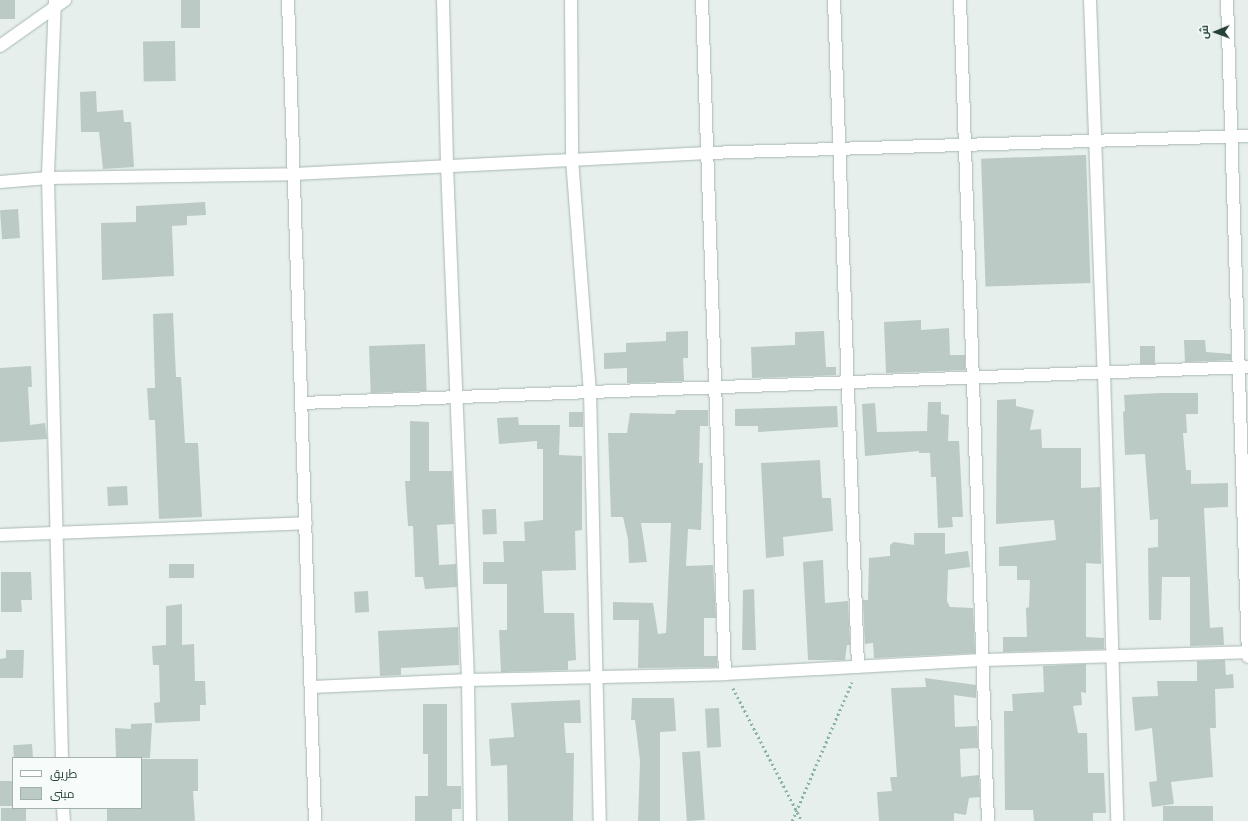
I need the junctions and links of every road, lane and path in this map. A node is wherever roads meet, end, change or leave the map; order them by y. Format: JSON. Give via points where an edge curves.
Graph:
{"nodes":[{"id":1,"x":65,"y":0,"type":"edge"},
{"id":2,"x":288,"y":0,"type":"edge"},
{"id":3,"x":443,"y":0,"type":"edge"},
{"id":4,"x":571,"y":0,"type":"edge"},
{"id":5,"x":702,"y":0,"type":"edge"},
{"id":6,"x":834,"y":0,"type":"edge"},
{"id":7,"x":960,"y":0,"type":"edge"},
{"id":8,"x":1090,"y":0,"type":"edge"},
{"id":9,"x":1227,"y":0,"type":"edge"},
{"id":10,"x":55,"y":4,"type":"edge"},
{"id":11,"x":0,"y":46,"type":"edge"},
{"id":12,"x":1232,"y":136,"type":"junction"},
{"id":13,"x":1248,"y":136,"type":"edge"},
{"id":14,"x":1095,"y":139,"type":"junction"},
{"id":15,"x":964,"y":145,"type":"junction"},
{"id":16,"x":838,"y":151,"type":"junction"},
{"id":17,"x":707,"y":153,"type":"junction"},
{"id":18,"x":572,"y":159,"type":"junction"},
{"id":19,"x":447,"y":166,"type":"junction"},
{"id":20,"x":294,"y":174,"type":"junction"},
{"id":21,"x":48,"y":178,"type":"junction"},
{"id":22,"x":0,"y":182,"type":"edge"},
{"id":23,"x":1244,"y":367,"type":"edge"},
{"id":24,"x":1104,"y":373,"type":"junction"},
{"id":25,"x":973,"y":376,"type":"junction"},
{"id":26,"x":846,"y":381,"type":"junction"},
{"id":27,"x":717,"y":388,"type":"junction"},
{"id":28,"x":590,"y":391,"type":"junction"},
{"id":29,"x":458,"y":398,"type":"junction"},
{"id":30,"x":302,"y":403,"type":"junction"},
{"id":31,"x":306,"y":523,"type":"junction"},
{"id":32,"x":56,"y":534,"type":"junction"},
{"id":33,"x":0,"y":535,"type":"edge"},
{"id":34,"x":1248,"y":652,"type":"edge"},
{"id":35,"x":1111,"y":656,"type":"junction"},
{"id":36,"x":1248,"y":657,"type":"edge"},
{"id":37,"x":982,"y":660,"type":"junction"},
{"id":38,"x":858,"y":667,"type":"junction"},
{"id":39,"x":725,"y":674,"type":"junction"},
{"id":40,"x":596,"y":677,"type":"junction"},
{"id":41,"x":468,"y":680,"type":"junction"},
{"id":42,"x":312,"y":687,"type":"junction"},
{"id":43,"x":62,"y":757,"type":"edge"},
{"id":44,"x":63,"y":809,"type":"edge"},
{"id":45,"x":797,"y":810,"type":"junction"},
{"id":46,"x":64,"y":821,"type":"edge"},
{"id":47,"x":315,"y":821,"type":"edge"},
{"id":48,"x":470,"y":821,"type":"edge"},
{"id":49,"x":600,"y":821,"type":"edge"},
{"id":50,"x":792,"y":821,"type":"edge"},
{"id":51,"x":802,"y":821,"type":"edge"},
{"id":52,"x":988,"y":821,"type":"edge"},
{"id":53,"x":1117,"y":821,"type":"edge"}],
"edges":[{"from":1,"to":10,"type":"street"},
{"from":2,"to":20,"type":"street"},
{"from":3,"to":19,"type":"street"},
{"from":4,"to":18,"type":"street"},
{"from":5,"to":17,"type":"street"},
{"from":6,"to":16,"type":"street"},
{"from":7,"to":15,"type":"street"},
{"from":8,"to":14,"type":"street"},
{"from":9,"to":12,"type":"street"},
{"from":10,"to":11,"type":"street"},
{"from":10,"to":21,"type":"street"},
{"from":12,"to":13,"type":"street"},
{"from":12,"to":14,"type":"street"},
{"from":12,"to":23,"type":"street"},
{"from":14,"to":15,"type":"street"},
{"from":14,"to":24,"type":"street"},
{"from":15,"to":16,"type":"street"},
{"from":15,"to":25,"type":"street"},
{"from":16,"to":17,"type":"street"},
{"from":16,"to":26,"type":"street"},
{"from":17,"to":18,"type":"street"},
{"from":17,"to":27,"type":"street"},
{"from":18,"to":19,"type":"street"},
{"from":18,"to":28,"type":"street"},
{"from":19,"to":20,"type":"street"},
{"from":19,"to":29,"type":"street"},
{"from":20,"to":21,"type":"street"},
{"from":20,"to":30,"type":"street"},
{"from":21,"to":22,"type":"street"},
{"from":21,"to":32,"type":"street"},
{"from":23,"to":24,"type":"street"},
{"from":23,"to":34,"type":"street"},
{"from":24,"to":25,"type":"street"},
{"from":24,"to":35,"type":"street"},
{"from":25,"to":26,"type":"street"},
{"from":25,"to":37,"type":"street"},
{"from":26,"to":27,"type":"street"},
{"from":26,"to":38,"type":"street"},
{"from":27,"to":28,"type":"street"},
{"from":27,"to":39,"type":"street"},
{"from":28,"to":29,"type":"street"},
{"from":28,"to":40,"type":"street"},
{"from":29,"to":30,"type":"street"},
{"from":29,"to":41,"type":"street"},
{"from":30,"to":31,"type":"street"},
{"from":31,"to":32,"type":"street"},
{"from":31,"to":42,"type":"street"},
{"from":32,"to":33,"type":"street"},
{"from":32,"to":43,"type":"street"},
{"from":34,"to":35,"type":"street"},
{"from":34,"to":36,"type":"street"},
{"from":35,"to":37,"type":"street"},
{"from":35,"to":53,"type":"street"},
{"from":37,"to":38,"type":"street"},
{"from":37,"to":52,"type":"street"},
{"from":38,"to":39,"type":"street"},
{"from":38,"to":45,"type":"path"},
{"from":39,"to":40,"type":"street"},
{"from":39,"to":45,"type":"path"},
{"from":40,"to":41,"type":"street"},
{"from":40,"to":49,"type":"street"},
{"from":41,"to":42,"type":"street"},
{"from":41,"to":48,"type":"street"},
{"from":42,"to":47,"type":"street"},
{"from":44,"to":46,"type":"street"},
{"from":45,"to":50,"type":"path"},
{"from":45,"to":51,"type":"path"}]}
